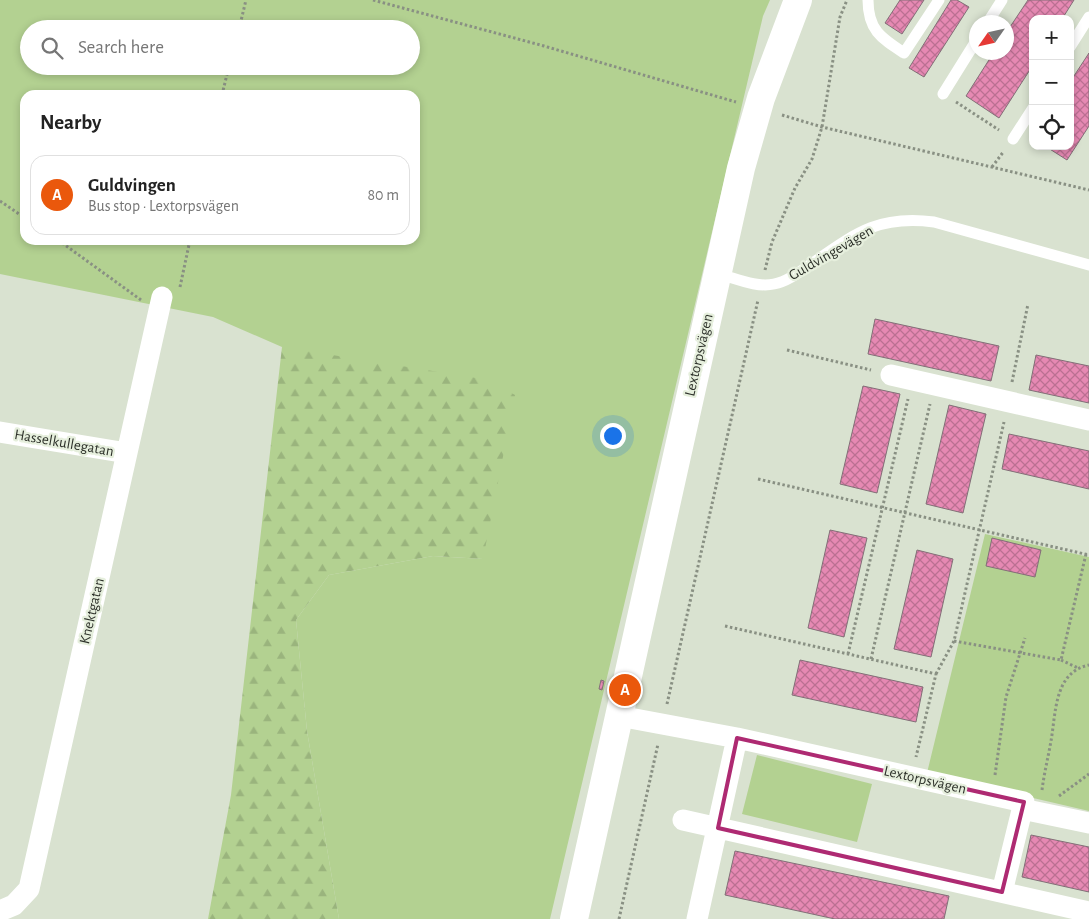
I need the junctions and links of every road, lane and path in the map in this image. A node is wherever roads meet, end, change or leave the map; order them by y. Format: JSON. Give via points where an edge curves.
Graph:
{"nodes":[{"id":1,"x":246,"y":0,"type":"edge"},
{"id":2,"x":373,"y":0,"type":"edge"},
{"id":3,"x":798,"y":0,"type":"edge"},
{"id":4,"x":846,"y":0,"type":"edge"},
{"id":5,"x":868,"y":0,"type":"edge"},
{"id":6,"x":939,"y":0,"type":"edge"},
{"id":7,"x":1002,"y":0,"type":"edge"},
{"id":8,"x":992,"y":15,"type":"edge"},
{"id":9,"x":1089,"y":17,"type":"edge"},
{"id":10,"x":241,"y":20,"type":"edge"},
{"id":11,"x":1074,"y":41,"type":"edge"},
{"id":12,"x":969,"y":51,"type":"edge"},
{"id":13,"x":228,"y":75,"type":"edge"},
{"id":14,"x":223,"y":90,"type":"edge"},
{"id":15,"x":943,"y":94,"type":"joint"},
{"id":16,"x":736,"y":102,"type":"dead end"},
{"id":17,"x":1029,"y":114,"type":"edge"},
{"id":18,"x":782,"y":115,"type":"dead end"},
{"id":19,"x":822,"y":127,"type":"junction"},
{"id":20,"x":1013,"y":139,"type":"junction"},
{"id":21,"x":992,"y":167,"type":"junction"},
{"id":22,"x":1089,"y":190,"type":"edge"},
{"id":23,"x":0,"y":201,"type":"edge"},
{"id":24,"x":20,"y":215,"type":"edge"},
{"id":25,"x":65,"y":245,"type":"edge"},
{"id":26,"x":189,"y":245,"type":"edge"},
{"id":27,"x":1089,"y":265,"type":"edge"},
{"id":28,"x":718,"y":274,"type":"junction"},
{"id":29,"x":761,"y":285,"type":"junction"},
{"id":30,"x":1028,"y":304,"type":"dead end"},
{"id":31,"x":160,"y":307,"type":"junction"},
{"id":32,"x":787,"y":350,"type":"dead end"},
{"id":33,"x":891,"y":375,"type":"joint"},
{"id":34,"x":912,"y":380,"type":"junction"},
{"id":35,"x":935,"y":385,"type":"junction"},
{"id":36,"x":1009,"y":402,"type":"junction"},
{"id":37,"x":1089,"y":420,"type":"edge"},
{"id":38,"x":0,"y":432,"type":"edge"},
{"id":39,"x":127,"y":453,"type":"junction"},
{"id":40,"x":758,"y":479,"type":"dead end"},
{"id":41,"x":882,"y":508,"type":"junction"},
{"id":42,"x":905,"y":513,"type":"junction"},
{"id":43,"x":980,"y":531,"type":"junction"},
{"id":44,"x":1088,"y":555,"type":"edge"},
{"id":45,"x":725,"y":626,"type":"dead end"},
{"id":46,"x":1025,"y":638,"type":"dead end"},
{"id":47,"x":954,"y":641,"type":"junction"},
{"id":48,"x":1021,"y":652,"type":"junction"},
{"id":49,"x":848,"y":654,"type":"junction"},
{"id":50,"x":871,"y":659,"type":"junction"},
{"id":51,"x":1061,"y":660,"type":"junction"},
{"id":52,"x":1089,"y":665,"type":"edge"},
{"id":53,"x":1078,"y":668,"type":"junction"},
{"id":54,"x":936,"y":674,"type":"junction"},
{"id":55,"x":619,"y":716,"type":"junction"},
{"id":56,"x":662,"y":724,"type":"junction"},
{"id":57,"x":737,"y":738,"type":"junction"},
{"id":58,"x":1089,"y":774,"type":"edge"},
{"id":59,"x":911,"y":777,"type":"junction"},
{"id":60,"x":992,"y":795,"type":"junction"},
{"id":61,"x":1022,"y":809,"type":"junction"},
{"id":62,"x":1044,"y":814,"type":"junction"},
{"id":63,"x":683,"y":820,"type":"dead end"},
{"id":64,"x":1089,"y":823,"type":"edge"},
{"id":65,"x":718,"y":828,"type":"junction"},
{"id":66,"x":1002,"y":892,"type":"junction"},
{"id":67,"x":0,"y":911,"type":"edge"},
{"id":68,"x":1089,"y":912,"type":"edge"},
{"id":69,"x":701,"y":918,"type":"edge"},
{"id":70,"x":574,"y":919,"type":"edge"},
{"id":71,"x":619,"y":919,"type":"edge"}],
"edges":[{"from":1,"to":10,"type":"path"},
{"from":2,"to":16,"type":"path"},
{"from":3,"to":28,"type":"street","name":"Lextorpsvägen","via":[[761,98],[741,168]]},
{"from":4,"to":19,"type":"path","via":[[840,17]]},
{"from":5,"to":6,"type":"lane","via":[[870,18],[880,37],[904,53]]},
{"from":7,"to":8,"type":"lane"},
{"from":9,"to":11,"type":"lane"},
{"from":12,"to":15,"type":"lane"},
{"from":13,"to":14,"type":"path"},
{"from":15,"to":20,"type":"path"},
{"from":17,"to":20,"type":"lane"},
{"from":18,"to":19,"type":"path"},
{"from":19,"to":21,"type":"path"},
{"from":19,"to":29,"type":"path","via":[[812,159],[795,188],[772,242]]},
{"from":20,"to":21,"type":"path"},
{"from":21,"to":22,"type":"path"},
{"from":23,"to":24,"type":"path"},
{"from":25,"to":31,"type":"path","via":[[136,295]]},
{"from":26,"to":31,"type":"path","via":[[180,288]]},
{"from":27,"to":29,"type":"lane","name":"Guldvingevägen","via":[[934,222],[908,219],[869,228],[788,279]]},
{"from":28,"to":29,"type":"lane","name":"Guldvingevägen"},
{"from":28,"to":55,"type":"street","name":"Lextorpsvägen"},
{"from":29,"to":56,"type":"path"},
{"from":30,"to":36,"type":"path"},
{"from":31,"to":39,"type":"street","name":"Knektgatan"},
{"from":32,"to":33,"type":"path"},
{"from":33,"to":34,"type":"street"},
{"from":34,"to":35,"type":"street"},
{"from":34,"to":41,"type":"path"},
{"from":35,"to":36,"type":"street"},
{"from":35,"to":42,"type":"path"},
{"from":36,"to":37,"type":"street"},
{"from":36,"to":43,"type":"path"},
{"from":38,"to":39,"type":"street","name":"Hasselkullegatan"},
{"from":39,"to":67,"type":"street","name":"Knektgatan","via":[[29,890],[14,905]]},
{"from":40,"to":41,"type":"path"},
{"from":41,"to":42,"type":"path"},
{"from":41,"to":49,"type":"path"},
{"from":42,"to":43,"type":"path"},
{"from":42,"to":50,"type":"path"},
{"from":43,"to":44,"type":"path"},
{"from":43,"to":47,"type":"path"},
{"from":44,"to":51,"type":"path"},
{"from":45,"to":49,"type":"path"},
{"from":46,"to":48,"type":"path"},
{"from":47,"to":48,"type":"path"},
{"from":47,"to":54,"type":"path"},
{"from":48,"to":51,"type":"path"},
{"from":48,"to":60,"type":"path","via":[[1006,697]]},
{"from":49,"to":50,"type":"path"},
{"from":50,"to":54,"type":"path"},
{"from":51,"to":53,"type":"path"},
{"from":52,"to":53,"type":"path"},
{"from":53,"to":62,"type":"path","via":[[1068,675],[1059,693],[1042,790]]},
{"from":54,"to":59,"type":"path"},
{"from":55,"to":56,"type":"street","name":"Lextorpsvägen"},
{"from":55,"to":70,"type":"street","name":"Lextorpsvägen"},
{"from":56,"to":57,"type":"street","name":"Lextorpsvägen"},
{"from":56,"to":71,"type":"path"},
{"from":57,"to":59,"type":"street","name":"Lextorpsvägen"},
{"from":57,"to":65,"type":"street"},
{"from":58,"to":62,"type":"path","via":[[1062,793]]},
{"from":59,"to":60,"type":"street","name":"Lextorpsvägen"},
{"from":60,"to":61,"type":"street","name":"Lextorpsvägen","via":[[1024,802]]},
{"from":61,"to":62,"type":"street"},
{"from":61,"to":66,"type":"street"},
{"from":62,"to":64,"type":"street"},
{"from":63,"to":65,"type":"street"},
{"from":65,"to":66,"type":"street"},
{"from":65,"to":69,"type":"street"},
{"from":66,"to":68,"type":"street"}]}
